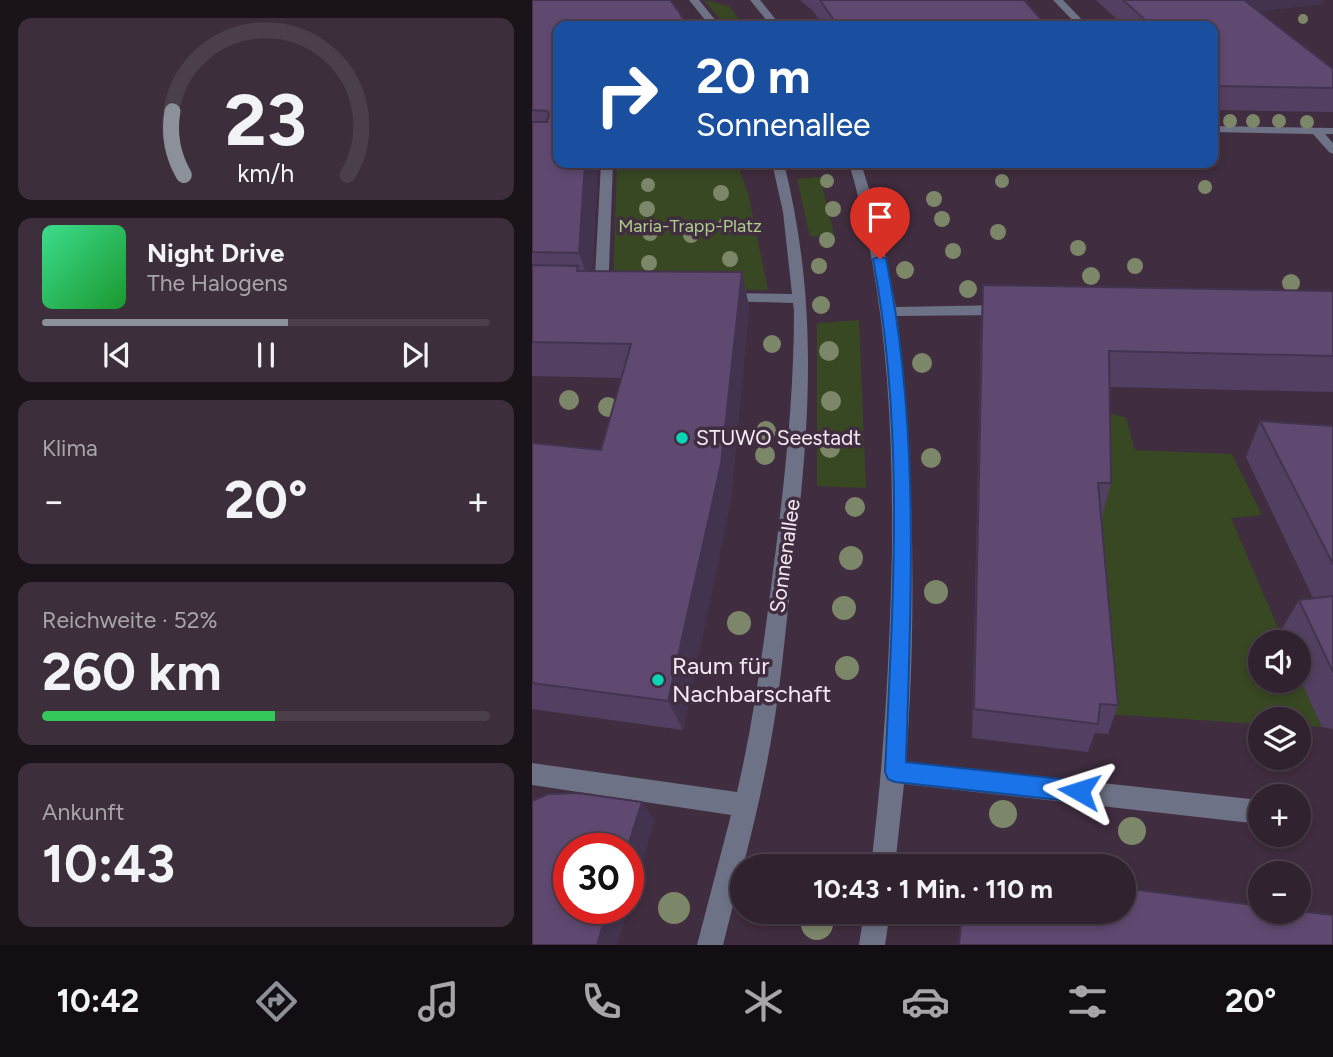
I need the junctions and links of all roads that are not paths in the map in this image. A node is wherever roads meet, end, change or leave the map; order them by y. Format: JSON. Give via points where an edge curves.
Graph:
{"nodes":[{"id":1,"x":694,"y":0,"type":"edge"},
{"id":2,"x":755,"y":0,"type":"edge"},
{"id":3,"x":1058,"y":0,"type":"edge"},
{"id":4,"x":711,"y":21,"type":"edge"},
{"id":5,"x":772,"y":21,"type":"edge"},
{"id":6,"x":1078,"y":21,"type":"edge"},
{"id":7,"x":1218,"y":129,"type":"edge"},
{"id":8,"x":1315,"y":131,"type":"junction"},
{"id":9,"x":1333,"y":131,"type":"edge"},
{"id":10,"x":1333,"y":150,"type":"edge"},
{"id":11,"x":607,"y":168,"type":"edge"},
{"id":12,"x":779,"y":168,"type":"edge"},
{"id":13,"x":857,"y":168,"type":"edge"},
{"id":14,"x":601,"y":295,"type":"edge"},
{"id":15,"x":708,"y":297,"type":"edge"},
{"id":16,"x":800,"y":299,"type":"junction"},
{"id":17,"x":1025,"y":310,"type":"edge"},
{"id":18,"x":890,"y":312,"type":"junction"},
{"id":19,"x":895,"y":772,"type":"junction"},
{"id":20,"x":532,"y":774,"type":"edge"},
{"id":21,"x":745,"y":805,"type":"junction"},
{"id":22,"x":1248,"y":811,"type":"edge"},
{"id":23,"x":885,"y":854,"type":"edge"},
{"id":24,"x":875,"y":924,"type":"edge"},
{"id":25,"x":710,"y":945,"type":"edge"},
{"id":26,"x":872,"y":945,"type":"edge"}],
"edges":[{"from":1,"to":4,"type":"street"},
{"from":2,"to":5,"type":"street"},
{"from":3,"to":6,"type":"street"},
{"from":7,"to":8,"type":"street"},
{"from":8,"to":9,"type":"street"},
{"from":8,"to":10,"type":"street"},
{"from":11,"to":14,"type":"street"},
{"from":12,"to":16,"type":"street","name":"Sonnenallee","via":[[791,215]]},
{"from":13,"to":18,"type":"street"},
{"from":15,"to":16,"type":"street"},
{"from":16,"to":21,"type":"street","name":"Sonnenallee","via":[[795,484],[763,717]]},
{"from":17,"to":18,"type":"street"},
{"from":18,"to":19,"type":"street","via":[[902,479]]},
{"from":19,"to":22,"type":"street"},
{"from":19,"to":23,"type":"street"},
{"from":20,"to":21,"type":"street"},
{"from":21,"to":25,"type":"street","name":"Sonnenallee"},
{"from":24,"to":26,"type":"street"}]}
